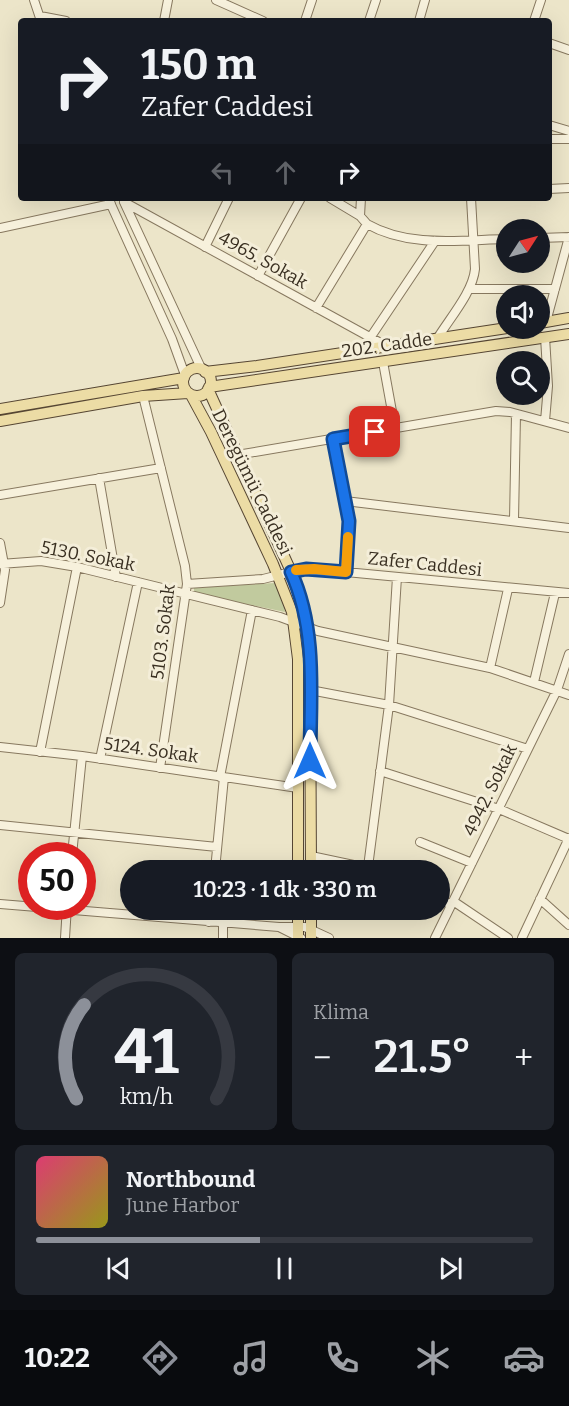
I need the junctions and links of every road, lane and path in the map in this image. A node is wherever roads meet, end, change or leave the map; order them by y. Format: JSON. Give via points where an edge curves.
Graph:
{"nodes":[{"id":1,"x":34,"y":0,"type":"edge"},
{"id":2,"x":168,"y":0,"type":"edge"},
{"id":3,"x":216,"y":0,"type":"edge"},
{"id":4,"x":241,"y":0,"type":"edge"},
{"id":5,"x":312,"y":0,"type":"edge"},
{"id":6,"x":376,"y":0,"type":"edge"},
{"id":7,"x":425,"y":0,"type":"edge"},
{"id":8,"x":541,"y":0,"type":"edge"},
{"id":9,"x":237,"y":10,"type":"junction"},
{"id":10,"x":41,"y":18,"type":"edge"},
{"id":11,"x":165,"y":18,"type":"edge"},
{"id":12,"x":256,"y":18,"type":"edge"},
{"id":13,"x":306,"y":18,"type":"edge"},
{"id":14,"x":370,"y":18,"type":"edge"},
{"id":15,"x":420,"y":18,"type":"edge"},
{"id":16,"x":535,"y":18,"type":"edge"},
{"id":17,"x":552,"y":44,"type":"edge"},
{"id":18,"x":569,"y":50,"type":"edge"},
{"id":19,"x":552,"y":125,"type":"edge"},
{"id":20,"x":569,"y":131,"type":"edge"},
{"id":21,"x":552,"y":139,"type":"edge"},
{"id":22,"x":569,"y":139,"type":"edge"},
{"id":23,"x":569,"y":188,"type":"edge"},
{"id":24,"x":552,"y":189,"type":"edge"},
{"id":25,"x":109,"y":201,"type":"edge"},
{"id":26,"x":123,"y":201,"type":"edge"},
{"id":27,"x":125,"y":201,"type":"edge"},
{"id":28,"x":228,"y":201,"type":"edge"},
{"id":29,"x":300,"y":201,"type":"edge"},
{"id":30,"x":335,"y":201,"type":"edge"},
{"id":31,"x":361,"y":201,"type":"edge"},
{"id":32,"x":471,"y":201,"type":"edge"},
{"id":33,"x":360,"y":216,"type":"junction"},
{"id":34,"x":367,"y":224,"type":"junction"},
{"id":35,"x":0,"y":228,"type":"edge"},
{"id":36,"x":569,"y":237,"type":"edge"},
{"id":37,"x":550,"y":238,"type":"edge"},
{"id":38,"x":496,"y":239,"type":"edge"},
{"id":39,"x":474,"y":240,"type":"junction"},
{"id":40,"x":435,"y":241,"type":"junction"},
{"id":41,"x":205,"y":247,"type":"junction"},
{"id":42,"x":258,"y":276,"type":"junction"},
{"id":43,"x":469,"y":289,"type":"junction"},
{"id":44,"x":555,"y":289,"type":"junction"},
{"id":45,"x":550,"y":303,"type":"edge"},
{"id":46,"x":316,"y":308,"type":"junction"},
{"id":47,"x":569,"y":318,"type":"edge"},
{"id":48,"x":550,"y":321,"type":"edge"},
{"id":49,"x":496,"y":330,"type":"edge"},
{"id":50,"x":569,"y":334,"type":"edge"},
{"id":51,"x":550,"y":336,"type":"edge"},
{"id":52,"x":370,"y":338,"type":"junction"},
{"id":53,"x":437,"y":339,"type":"junction"},
{"id":54,"x":532,"y":339,"type":"edge"},
{"id":55,"x":545,"y":339,"type":"edge"},
{"id":56,"x":386,"y":346,"type":"junction"},
{"id":57,"x":383,"y":362,"type":"junction"},
{"id":58,"x":204,"y":371,"type":"junction"},
{"id":59,"x":184,"y":376,"type":"junction"},
{"id":60,"x":209,"y":388,"type":"junction"},
{"id":61,"x":189,"y":394,"type":"junction"},
{"id":62,"x":143,"y":396,"type":"junction"},
{"id":63,"x":0,"y":409,"type":"edge"},
{"id":64,"x":516,"y":414,"type":"junction"},
{"id":65,"x":0,"y":421,"type":"edge"},
{"id":66,"x":545,"y":421,"type":"junction"},
{"id":67,"x":395,"y":428,"type":"junction"},
{"id":68,"x":569,"y":428,"type":"edge"},
{"id":69,"x":333,"y":439,"type":"junction"},
{"id":70,"x":237,"y":455,"type":"junction"},
{"id":71,"x":161,"y":468,"type":"junction"},
{"id":72,"x":99,"y":478,"type":"junction"},
{"id":73,"x":0,"y":495,"type":"edge"},
{"id":74,"x":345,"y":501,"type":"junction"},
{"id":75,"x":514,"y":520,"type":"junction"},
{"id":76,"x":568,"y":524,"type":"edge"},
{"id":77,"x":0,"y":543,"type":"edge"},
{"id":78,"x":2,"y":564,"type":"edge"},
{"id":79,"x":77,"y":567,"type":"junction"},
{"id":80,"x":291,"y":572,"type":"junction"},
{"id":81,"x":346,"y":572,"type":"junction"},
{"id":82,"x":279,"y":576,"type":"junction"},
{"id":83,"x":116,"y":577,"type":"junction"},
{"id":84,"x":397,"y":577,"type":"junction"},
{"id":85,"x":138,"y":582,"type":"junction"},
{"id":86,"x":187,"y":584,"type":"junction"},
{"id":87,"x":508,"y":589,"type":"junction"},
{"id":88,"x":555,"y":593,"type":"junction"},
{"id":89,"x":187,"y":594,"type":"junction"},
{"id":90,"x":569,"y":594,"type":"edge"},
{"id":91,"x":0,"y":603,"type":"edge"},
{"id":92,"x":252,"y":610,"type":"junction"},
{"id":93,"x":294,"y":621,"type":"junction"},
{"id":94,"x":308,"y":627,"type":"junction"},
{"id":95,"x":392,"y":646,"type":"junction"},
{"id":96,"x":569,"y":654,"type":"edge"},
{"id":97,"x":490,"y":668,"type":"junction"},
{"id":98,"x":534,"y":682,"type":"junction"},
{"id":99,"x":310,"y":690,"type":"junction"},
{"id":100,"x":557,"y":690,"type":"junction"},
{"id":101,"x":569,"y":695,"type":"edge"},
{"id":102,"x":388,"y":705,"type":"junction"},
{"id":103,"x":0,"y":747,"type":"edge"},
{"id":104,"x":528,"y":749,"type":"junction"},
{"id":105,"x":40,"y":752,"type":"junction"},
{"id":106,"x":82,"y":756,"type":"junction"},
{"id":107,"x":100,"y":759,"type":"junction"},
{"id":108,"x":160,"y":768,"type":"junction"},
{"id":109,"x":380,"y":771,"type":"junction"},
{"id":110,"x":222,"y":777,"type":"junction"},
{"id":111,"x":298,"y":788,"type":"junction"},
{"id":112,"x":499,"y":809,"type":"junction"},
{"id":113,"x":0,"y":825,"type":"edge"},
{"id":114,"x":74,"y":832,"type":"junction"},
{"id":115,"x":569,"y":838,"type":"edge"},
{"id":116,"x":73,"y":842,"type":"edge"},
{"id":117,"x":420,"y":842,"type":"dead end"},
{"id":118,"x":217,"y":847,"type":"junction"},
{"id":119,"x":310,"y":856,"type":"junction"},
{"id":120,"x":216,"y":860,"type":"edge"},
{"id":121,"x":298,"y":860,"type":"edge"},
{"id":122,"x":310,"y":860,"type":"edge"},
{"id":123,"x":331,"y":860,"type":"edge"},
{"id":124,"x":373,"y":860,"type":"edge"},
{"id":125,"x":472,"y":863,"type":"junction"},
{"id":126,"x":540,"y":899,"type":"junction"},
{"id":127,"x":452,"y":903,"type":"junction"},
{"id":128,"x":0,"y":904,"type":"edge"},
{"id":129,"x":18,"y":905,"type":"edge"},
{"id":130,"x":96,"y":911,"type":"edge"},
{"id":131,"x":66,"y":920,"type":"edge"},
{"id":132,"x":298,"y":920,"type":"edge"},
{"id":133,"x":209,"y":922,"type":"joint"},
{"id":134,"x":223,"y":923,"type":"junction"},
{"id":135,"x":569,"y":924,"type":"edge"},
{"id":136,"x":311,"y":933,"type":"edge"},
{"id":137,"x":299,"y":935,"type":"edge"},
{"id":138,"x":65,"y":938,"type":"edge"},
{"id":139,"x":223,"y":938,"type":"edge"},
{"id":140,"x":329,"y":938,"type":"edge"},
{"id":141,"x":435,"y":938,"type":"edge"},
{"id":142,"x":508,"y":938,"type":"edge"},
{"id":143,"x":522,"y":938,"type":"edge"}],
"edges":[{"from":1,"to":10,"type":"street"},
{"from":2,"to":11,"type":"street"},
{"from":3,"to":9,"type":"street"},
{"from":4,"to":9,"type":"street"},
{"from":5,"to":13,"type":"street"},
{"from":6,"to":14,"type":"street"},
{"from":7,"to":15,"type":"street"},
{"from":8,"to":16,"type":"street"},
{"from":9,"to":12,"type":"street"},
{"from":17,"to":18,"type":"street"},
{"from":19,"to":20,"type":"street"},
{"from":21,"to":22,"type":"street"},
{"from":23,"to":24,"type":"street"},
{"from":25,"to":35,"type":"street"},
{"from":25,"to":59,"type":"street","via":[[172,339]]},
{"from":26,"to":58,"type":"street"},
{"from":27,"to":41,"type":"street","name":"4965. Sokak"},
{"from":28,"to":41,"type":"street"},
{"from":29,"to":42,"type":"street"},
{"from":30,"to":33,"type":"street"},
{"from":31,"to":33,"type":"street"},
{"from":32,"to":39,"type":"street"},
{"from":33,"to":34,"type":"street"},
{"from":34,"to":40,"type":"street","via":[[392,236]]},
{"from":34,"to":46,"type":"street"},
{"from":36,"to":37,"type":"street"},
{"from":36,"to":44,"type":"street"},
{"from":38,"to":39,"type":"street"},
{"from":39,"to":40,"type":"street"},
{"from":39,"to":43,"type":"street","via":[[474,274]]},
{"from":40,"to":52,"type":"street"},
{"from":41,"to":42,"type":"street","name":"4965. Sokak"},
{"from":42,"to":46,"type":"street","name":"4965. Sokak"},
{"from":43,"to":44,"type":"street"},
{"from":43,"to":53,"type":"street"},
{"from":44,"to":45,"type":"street"},
{"from":46,"to":52,"type":"street","name":"4965. Sokak"},
{"from":47,"to":48,"type":"main road"},
{"from":49,"to":53,"type":"main road","name":"202. Cadde"},
{"from":50,"to":51,"type":"main road","name":"202. Cadde"},
{"from":52,"to":56,"type":"street","name":"4965. Sokak"},
{"from":53,"to":56,"type":"main road","name":"202. Cadde"},
{"from":54,"to":57,"type":"main road","name":"202. Cadde"},
{"from":55,"to":66,"type":"street"},
{"from":56,"to":58,"type":"main road","name":"202. Cadde"},
{"from":57,"to":60,"type":"main road","name":"202. Cadde"},
{"from":57,"to":67,"type":"street"},
{"from":58,"to":59,"type":"main road","via":[[191,370]]},
{"from":58,"to":60,"type":"main road","via":[[210,379]]},
{"from":59,"to":61,"type":"main road","via":[[183,387]]},
{"from":59,"to":63,"type":"main road"},
{"from":60,"to":61,"type":"main road","via":[[202,395]]},
{"from":60,"to":70,"type":"main road","name":"Deregümü Caddesi"},
{"from":61,"to":62,"type":"main road"},
{"from":61,"to":82,"type":"main road","name":"Deregümü Caddesi"},
{"from":62,"to":65,"type":"main road"},
{"from":62,"to":71,"type":"street","name":"5103. Sokak"},
{"from":64,"to":66,"type":"street"},
{"from":64,"to":67,"type":"street","via":[[496,411]]},
{"from":64,"to":75,"type":"street"},
{"from":66,"to":68,"type":"street"},
{"from":67,"to":69,"type":"street"},
{"from":69,"to":70,"type":"street"},
{"from":69,"to":74,"type":"street"},
{"from":70,"to":80,"type":"main road","name":"Deregümü Caddesi"},
{"from":71,"to":72,"type":"street"},
{"from":71,"to":86,"type":"street","name":"5103. Sokak"},
{"from":72,"to":73,"type":"street"},
{"from":72,"to":83,"type":"street"},
{"from":74,"to":75,"type":"street"},
{"from":74,"to":81,"type":"street","via":[[349,521]]},
{"from":75,"to":76,"type":"street"},
{"from":77,"to":78,"type":"street"},
{"from":78,"to":79,"type":"street","name":"5130. Sokak","via":[[40,561]]},
{"from":78,"to":91,"type":"street","via":[[5,578]]},
{"from":79,"to":83,"type":"street","name":"5130. Sokak"},
{"from":79,"to":105,"type":"street"},
{"from":80,"to":81,"type":"street","name":"Zafer Caddesi"},
{"from":80,"to":82,"type":"street","name":"Zafer Caddesi"},
{"from":80,"to":94,"type":"main road","name":"Deregümü Caddesi"},
{"from":81,"to":84,"type":"street","name":"Zafer Caddesi"},
{"from":82,"to":86,"type":"street","name":"Zafer Caddesi"},
{"from":82,"to":93,"type":"main road","name":"Deregümü Caddesi"},
{"from":83,"to":85,"type":"street","name":"5130. Sokak"},
{"from":84,"to":87,"type":"street","name":"Zafer Caddesi"},
{"from":84,"to":95,"type":"street"},
{"from":85,"to":89,"type":"street","name":"5130. Sokak"},
{"from":85,"to":107,"type":"street"},
{"from":86,"to":89,"type":"street","name":"5103. Sokak"},
{"from":87,"to":88,"type":"street","name":"Zafer Caddesi"},
{"from":87,"to":97,"type":"street"},
{"from":88,"to":90,"type":"street","name":"Zafer Caddesi"},
{"from":88,"to":98,"type":"street"},
{"from":89,"to":92,"type":"street","name":"5130. Sokak"},
{"from":89,"to":108,"type":"street","name":"5103. Sokak"},
{"from":92,"to":93,"type":"street","name":"5130. Sokak"},
{"from":92,"to":110,"type":"street"},
{"from":93,"to":94,"type":"street","name":"5130. Sokak"},
{"from":93,"to":111,"type":"main road","name":"Deregümü Caddesi","via":[[298,659]]},
{"from":94,"to":95,"type":"street","name":"5130. Sokak"},
{"from":94,"to":99,"type":"main road","name":"Deregümü Caddesi"},
{"from":95,"to":97,"type":"street","name":"5130. Sokak"},
{"from":95,"to":102,"type":"street"},
{"from":96,"to":100,"type":"street","name":"4942. Sokak"},
{"from":97,"to":98,"type":"street","name":"5130. Sokak"},
{"from":98,"to":100,"type":"street","name":"5130. Sokak"},
{"from":99,"to":102,"type":"street"},
{"from":99,"to":119,"type":"main road","name":"Deregümü Caddesi"},
{"from":100,"to":101,"type":"street","name":"5130. Sokak"},
{"from":100,"to":104,"type":"street","name":"4942. Sokak"},
{"from":102,"to":104,"type":"street"},
{"from":102,"to":109,"type":"street"},
{"from":103,"to":105,"type":"street","name":"5124. Sokak"},
{"from":104,"to":112,"type":"street","name":"4942. Sokak"},
{"from":105,"to":106,"type":"street","name":"5124. Sokak"},
{"from":106,"to":107,"type":"street","name":"5124. Sokak"},
{"from":106,"to":114,"type":"street"},
{"from":107,"to":108,"type":"street","name":"5124. Sokak"},
{"from":108,"to":110,"type":"street","name":"5124. Sokak"},
{"from":109,"to":112,"type":"street"},
{"from":109,"to":124,"type":"street"},
{"from":110,"to":111,"type":"street","name":"5124. Sokak"},
{"from":110,"to":118,"type":"street"},
{"from":111,"to":121,"type":"main road","name":"Deregümü Caddesi"},
{"from":112,"to":115,"type":"street"},
{"from":112,"to":125,"type":"street","name":"4942. Sokak"},
{"from":113,"to":114,"type":"street"},
{"from":114,"to":116,"type":"street"},
{"from":114,"to":118,"type":"street"},
{"from":115,"to":126,"type":"street"},
{"from":117,"to":125,"type":"street"},
{"from":118,"to":120,"type":"street"},
{"from":119,"to":122,"type":"main road","name":"Deregümü Caddesi"},
{"from":119,"to":123,"type":"street"},
{"from":125,"to":127,"type":"street","name":"4942. Sokak"},
{"from":126,"to":135,"type":"street"},
{"from":126,"to":143,"type":"street"},
{"from":127,"to":141,"type":"street","name":"4942. Sokak"},
{"from":127,"to":142,"type":"street"},
{"from":128,"to":129,"type":"street"},
{"from":130,"to":133,"type":"street"},
{"from":131,"to":138,"type":"street"},
{"from":132,"to":137,"type":"main road"},
{"from":133,"to":134,"type":"street"},
{"from":134,"to":137,"type":"street","via":[[279,927]]},
{"from":134,"to":139,"type":"street"},
{"from":136,"to":137,"type":"street"},
{"from":136,"to":140,"type":"street"}]}
